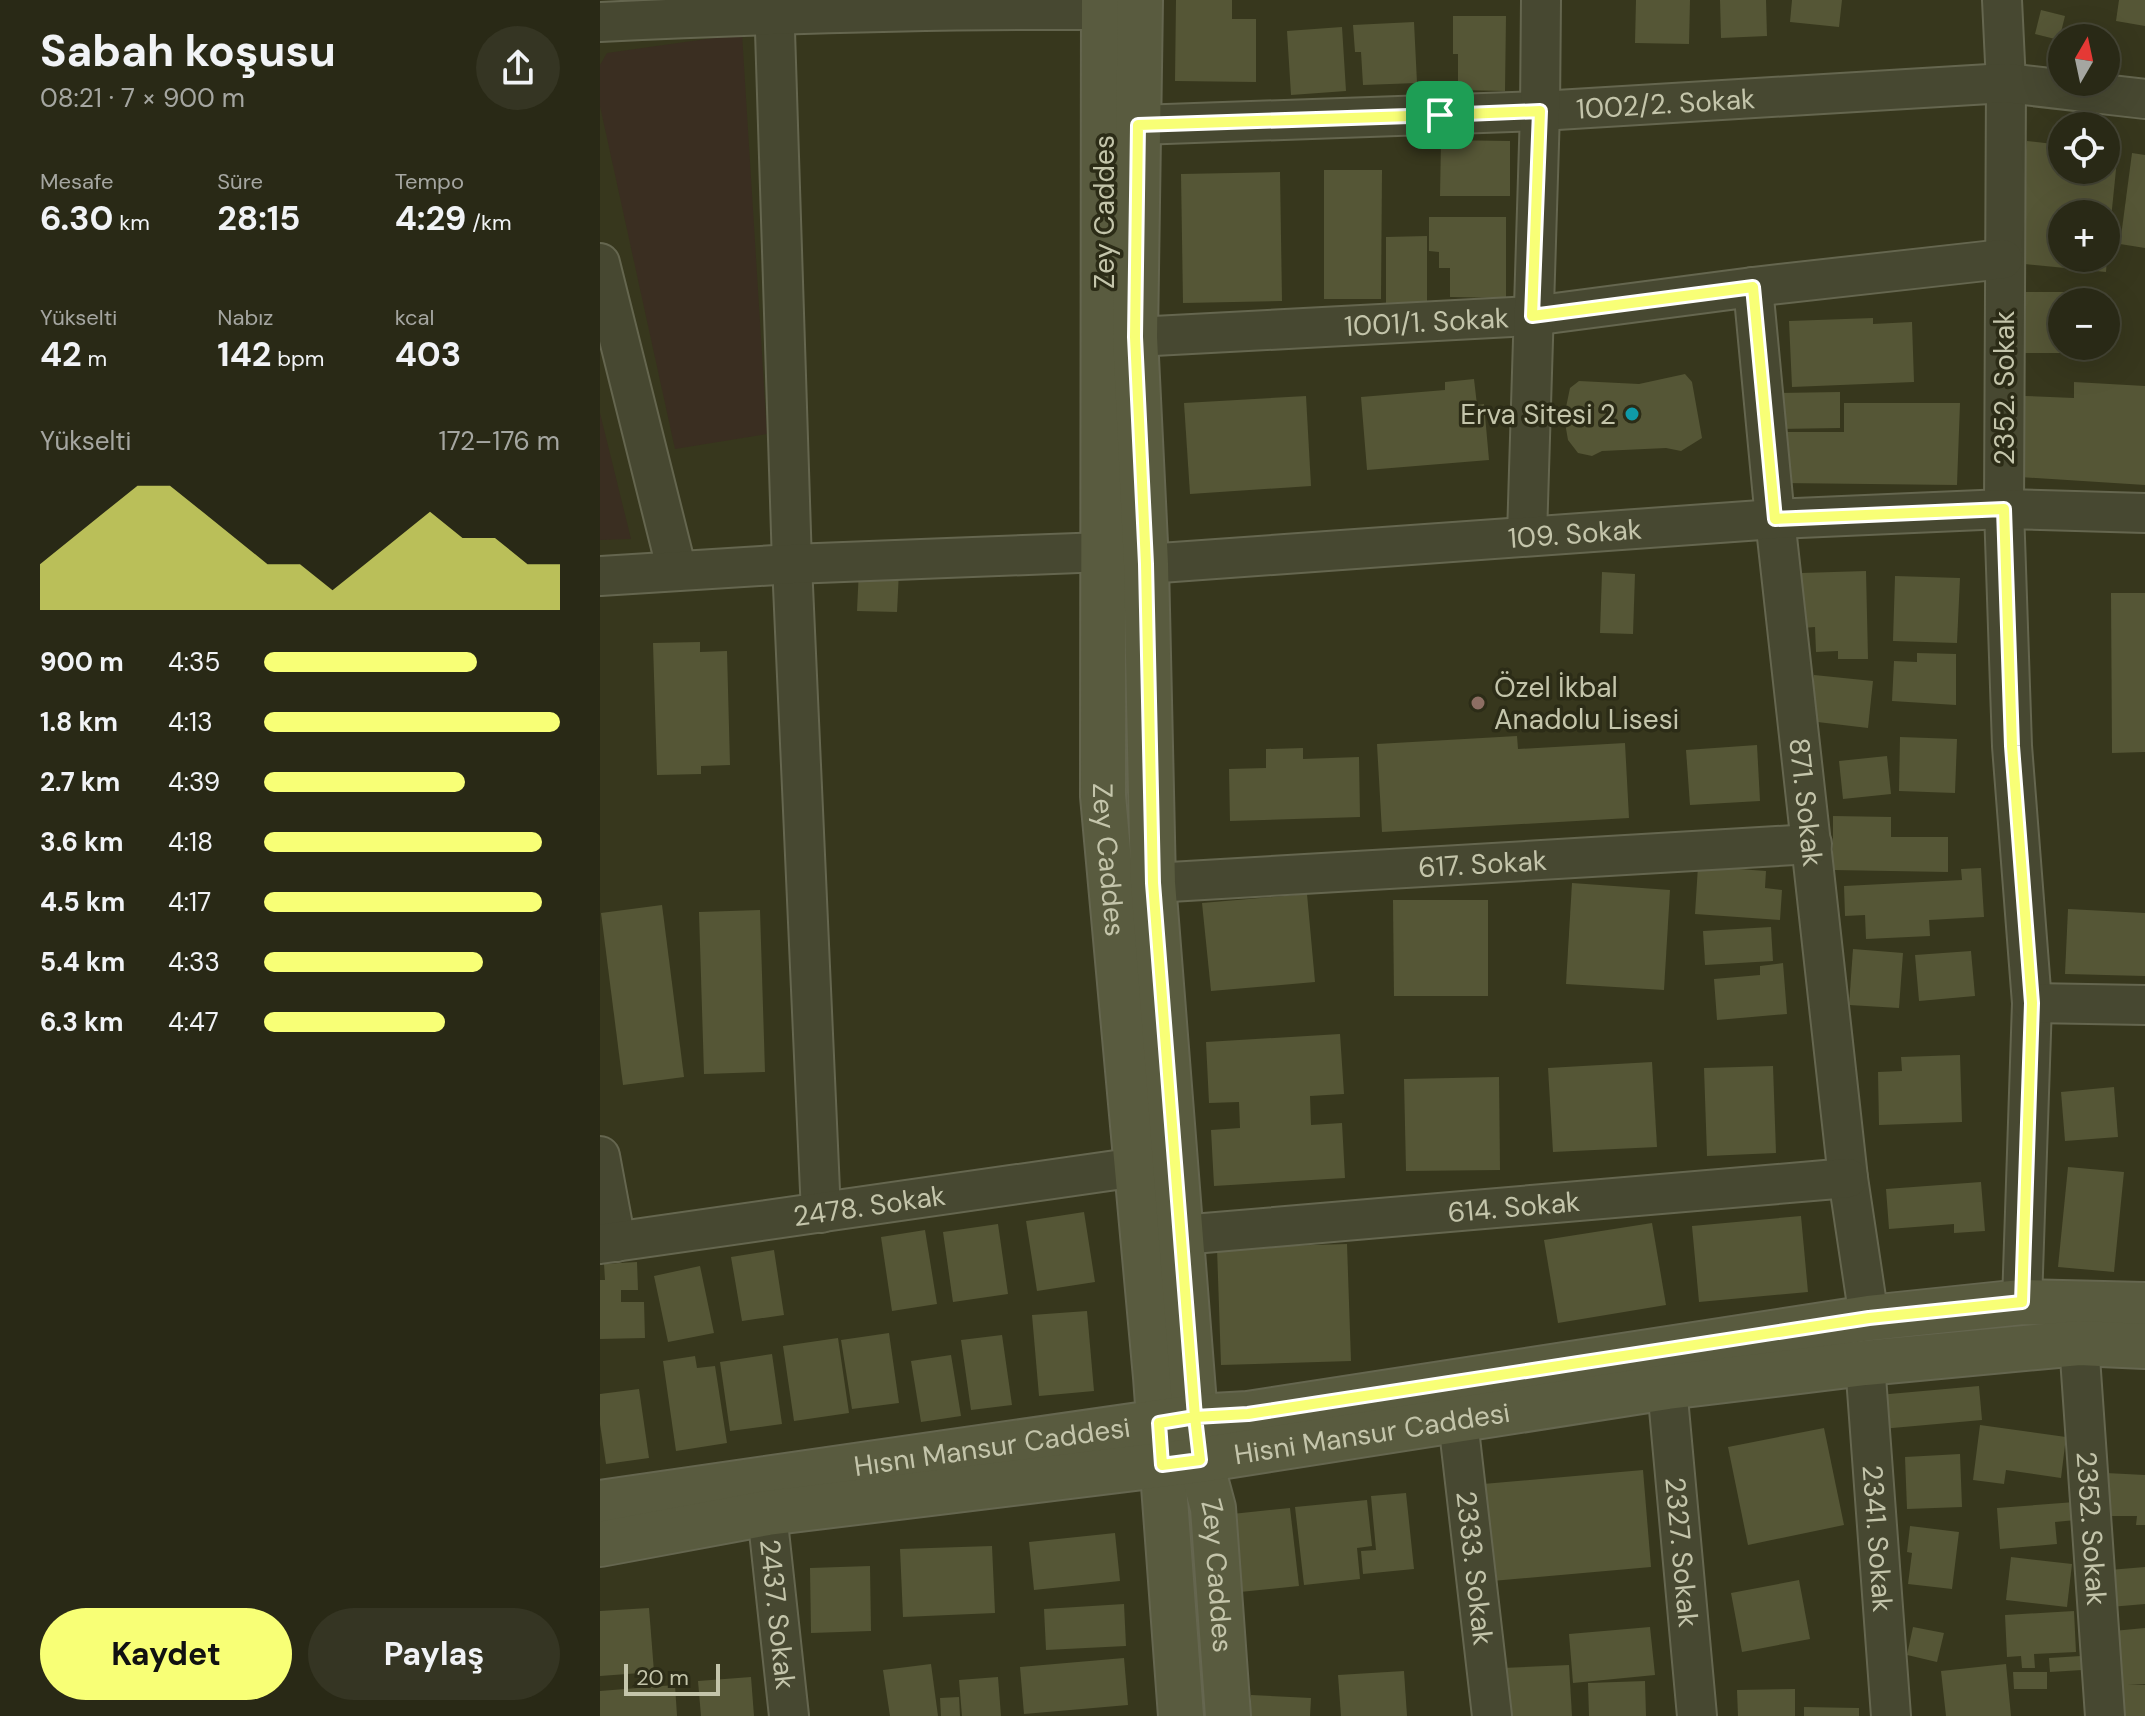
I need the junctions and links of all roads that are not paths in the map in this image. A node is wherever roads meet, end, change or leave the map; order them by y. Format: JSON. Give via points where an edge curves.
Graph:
{"nodes":[{"id":1,"x":1541,"y":0,"type":"edge"},
{"id":2,"x":2002,"y":0,"type":"edge"},
{"id":3,"x":1116,"y":3,"type":"edge"},
{"id":4,"x":774,"y":7,"type":"edge"},
{"id":5,"x":600,"y":22,"type":"edge"},
{"id":6,"x":2006,"y":83,"type":"junction"},
{"id":7,"x":2145,"y":99,"type":"edge"},
{"id":8,"x":1540,"y":111,"type":"junction"},
{"id":9,"x":1138,"y":125,"type":"junction"},
{"id":10,"x":2003,"y":259,"type":"junction"},
{"id":11,"x":600,"y":263,"type":"edge"},
{"id":12,"x":1753,"y":287,"type":"junction"},
{"id":13,"x":1532,"y":316,"type":"junction"},
{"id":14,"x":1135,"y":337,"type":"junction"},
{"id":15,"x":2004,"y":509,"type":"junction"},
{"id":16,"x":2145,"y":513,"type":"edge"},
{"id":17,"x":1775,"y":519,"type":"junction"},
{"id":18,"x":1527,"y":536,"type":"junction"},
{"id":19,"x":1104,"y":552,"type":"junction"},
{"id":20,"x":792,"y":564,"type":"junction"},
{"id":21,"x":1146,"y":564,"type":"junction"},
{"id":22,"x":677,"y":571,"type":"junction"},
{"id":23,"x":600,"y":576,"type":"edge"},
{"id":24,"x":1812,"y":844,"type":"junction"},
{"id":25,"x":1153,"y":883,"type":"junction"},
{"id":26,"x":2032,"y":1003,"type":"junction"},
{"id":27,"x":2145,"y":1005,"type":"edge"},
{"id":28,"x":600,"y":1156,"type":"edge"},
{"id":29,"x":1137,"y":1167,"type":"junction"},
{"id":30,"x":1848,"y":1178,"type":"junction"},
{"id":31,"x":821,"y":1213,"type":"junction"},
{"id":32,"x":1181,"y":1235,"type":"junction"},
{"id":33,"x":608,"y":1243,"type":"edge"},
{"id":34,"x":2022,"y":1302,"type":"junction"},
{"id":35,"x":2145,"y":1305,"type":"edge"},
{"id":36,"x":1869,"y":1318,"type":"junction"},
{"id":37,"x":2079,"y":1343,"type":"junction"},
{"id":38,"x":2145,"y":1346,"type":"edge"},
{"id":39,"x":1865,"y":1363,"type":"junction"},
{"id":40,"x":1667,"y":1387,"type":"junction"},
{"id":41,"x":1458,"y":1421,"type":"junction"},
{"id":42,"x":1179,"y":1441,"type":"junction"},
{"id":43,"x":600,"y":1503,"type":"edge"},
{"id":44,"x":767,"y":1513,"type":"junction"},
{"id":45,"x":600,"y":1544,"type":"edge"},
{"id":46,"x":789,"y":1716,"type":"edge"},
{"id":47,"x":1181,"y":1716,"type":"edge"},
{"id":48,"x":1228,"y":1716,"type":"edge"},
{"id":49,"x":1492,"y":1716,"type":"edge"},
{"id":50,"x":1697,"y":1716,"type":"edge"},
{"id":51,"x":1891,"y":1716,"type":"edge"},
{"id":52,"x":2105,"y":1716,"type":"edge"}],
"edges":[{"from":1,"to":8,"type":"street"},
{"from":2,"to":6,"type":"street","name":"2352. Sokak"},
{"from":3,"to":4,"type":"street","via":[[1004,9]]},
{"from":3,"to":9,"type":"main road","name":"Zey Caddes"},
{"from":3,"to":19,"type":"main road","name":"Zey Caddes"},
{"from":4,"to":5,"type":"street"},
{"from":4,"to":20,"type":"street"},
{"from":6,"to":7,"type":"street","name":"1002/2. Sokak"},
{"from":6,"to":8,"type":"street","name":"1002/2. Sokak"},
{"from":6,"to":10,"type":"street","name":"2352. Sokak"},
{"from":8,"to":9,"type":"street","name":"1002/2. Sokak"},
{"from":8,"to":13,"type":"street"},
{"from":9,"to":14,"type":"main road","name":"Zey Caddes"},
{"from":10,"to":12,"type":"street","name":"1001/1. Sokak"},
{"from":10,"to":15,"type":"street","name":"2352. Sokak"},
{"from":11,"to":22,"type":"street"},
{"from":12,"to":13,"type":"street","name":"1001/1. Sokak"},
{"from":12,"to":17,"type":"street","name":"871. Sokak"},
{"from":13,"to":14,"type":"street","name":"1001/1. Sokak"},
{"from":13,"to":18,"type":"street"},
{"from":14,"to":21,"type":"main road","name":"Zey Caddes"},
{"from":15,"to":16,"type":"street","name":"109. Sokak"},
{"from":15,"to":17,"type":"street","name":"109. Sokak"},
{"from":15,"to":26,"type":"street","name":"2352. Sokak","via":[[2012,746]]},
{"from":17,"to":18,"type":"street","name":"109. Sokak"},
{"from":17,"to":24,"type":"street","name":"871. Sokak"},
{"from":18,"to":21,"type":"street","name":"109. Sokak"},
{"from":19,"to":20,"type":"street"},
{"from":19,"to":29,"type":"main road","name":"Zey Caddes","via":[[1103,796]]},
{"from":20,"to":22,"type":"street"},
{"from":20,"to":31,"type":"street"},
{"from":21,"to":25,"type":"main road","name":"Zey Caddes"},
{"from":22,"to":23,"type":"street"},
{"from":24,"to":25,"type":"street","name":"617. Sokak"},
{"from":24,"to":30,"type":"street","name":"871. Sokak"},
{"from":25,"to":32,"type":"main road","name":"Zey Caddes"},
{"from":26,"to":27,"type":"street"},
{"from":26,"to":34,"type":"street","name":"2352. Sokak"},
{"from":28,"to":33,"type":"street"},
{"from":29,"to":31,"type":"street","name":"2478. Sokak"},
{"from":29,"to":42,"type":"main road","name":"Zey Caddes"},
{"from":30,"to":32,"type":"street","name":"614. Sokak"},
{"from":30,"to":36,"type":"street","name":"871. Sokak"},
{"from":31,"to":33,"type":"street","name":"2478. Sokak"},
{"from":32,"to":42,"type":"main road","name":"Zey Caddes"},
{"from":34,"to":35,"type":"main road","name":"Hısnı Mansur Caddesi"},
{"from":34,"to":36,"type":"main road","name":"Hısnı Mansur Caddesi"},
{"from":36,"to":42,"type":"main road","name":"Hısnı Mansur Caddesi","via":[[1248,1414]]},
{"from":37,"to":38,"type":"main road","name":"Hisni Mansur Caddesi"},
{"from":37,"to":39,"type":"main road","name":"Hisni Mansur Caddesi"},
{"from":37,"to":52,"type":"street","name":"2352. Sokak"},
{"from":39,"to":40,"type":"main road","name":"Hisni Mansur Caddesi"},
{"from":39,"to":51,"type":"street","name":"2341. Sokak"},
{"from":40,"to":41,"type":"main road","name":"Hisni Mansur Caddesi"},
{"from":40,"to":50,"type":"street","name":"2327. Sokak"},
{"from":41,"to":42,"type":"main road","name":"Hisni Mansur Caddesi"},
{"from":41,"to":49,"type":"street","name":"2333. Sokak"},
{"from":42,"to":43,"type":"main road","name":"Hısnı Mansur Caddesi"},
{"from":42,"to":44,"type":"main road","name":"Hisni Mansur Caddesi"},
{"from":42,"to":47,"type":"main road","name":"Zey Caddes"},
{"from":42,"to":48,"type":"main road","name":"Zey Caddes","via":[[1213,1508]]},
{"from":44,"to":45,"type":"main road","name":"Hisni Mansur Caddesi"},
{"from":44,"to":46,"type":"street","name":"2437. Sokak"}]}
